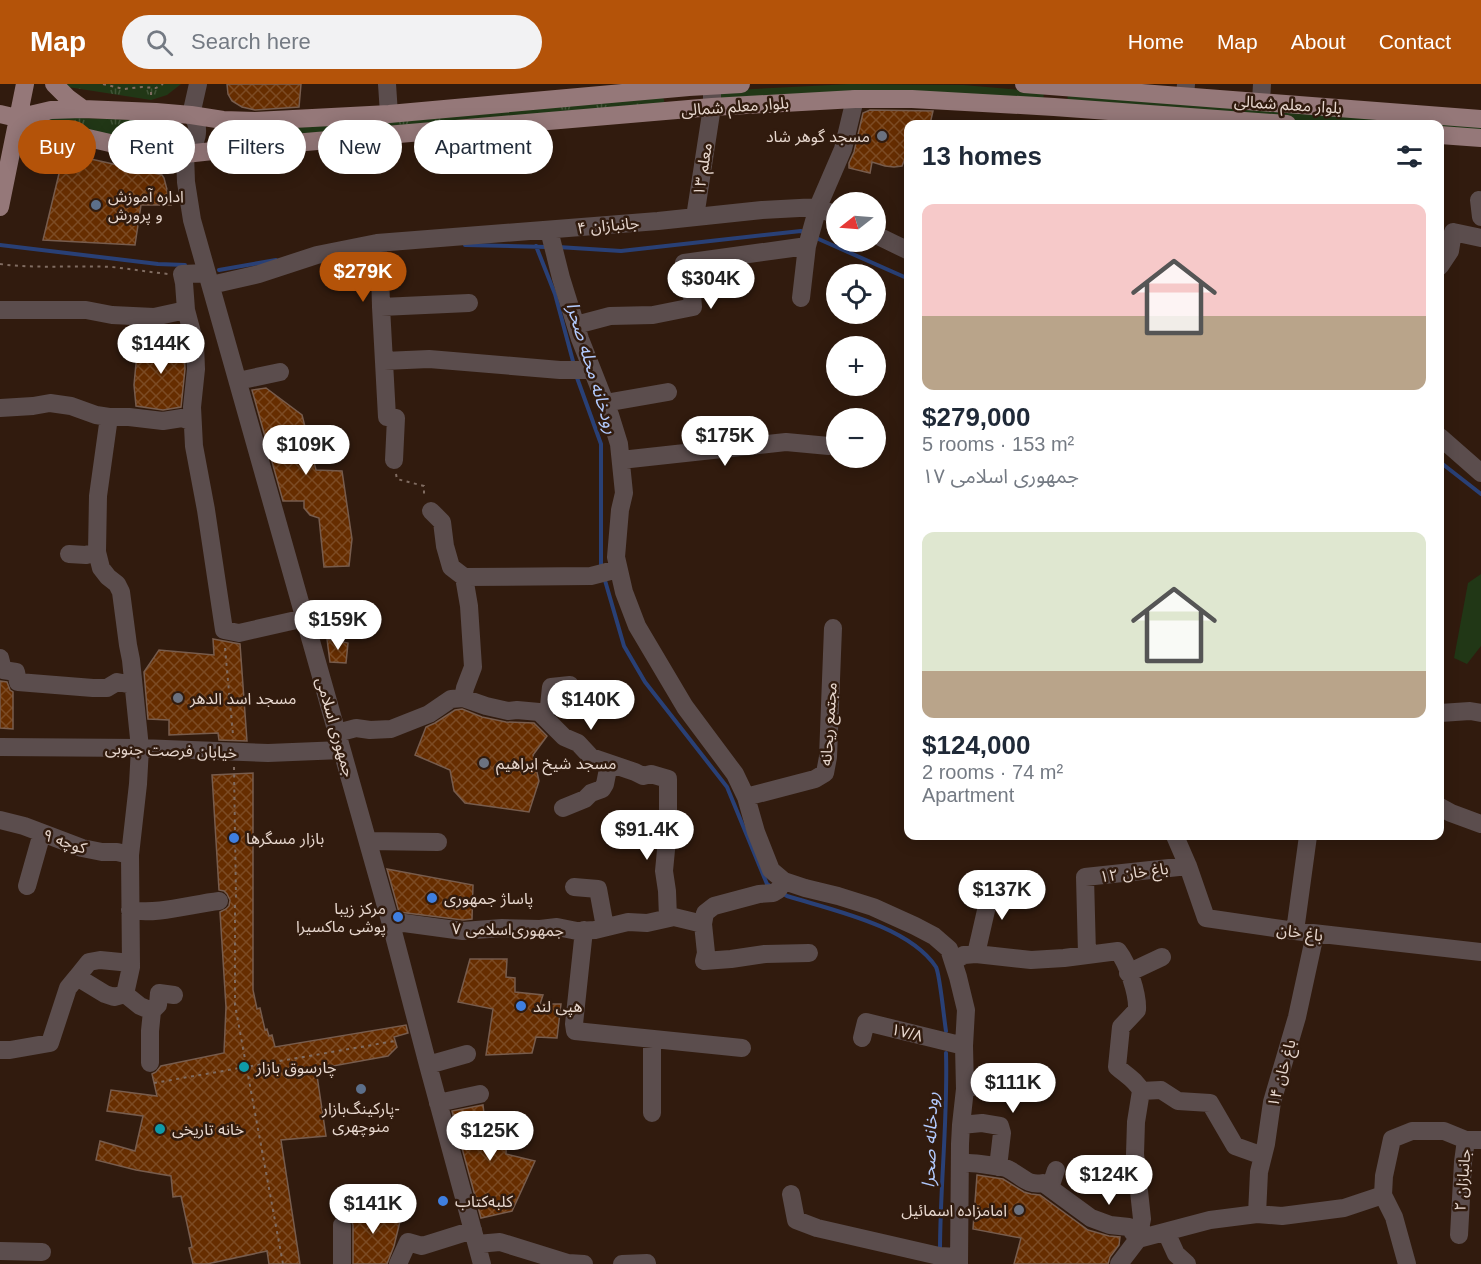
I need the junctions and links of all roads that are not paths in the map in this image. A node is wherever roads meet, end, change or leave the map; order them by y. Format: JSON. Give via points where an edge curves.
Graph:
{"nodes":[{"id":1,"x":25,"y":84,"type":"edge"},
{"id":2,"x":54,"y":84,"type":"edge"},
{"id":3,"x":198,"y":84,"type":"edge"},
{"id":4,"x":387,"y":84,"type":"edge"},
{"id":5,"x":741,"y":84,"type":"edge"},
{"id":6,"x":1024,"y":84,"type":"edge"},
{"id":7,"x":689,"y":85,"type":"edge"},
{"id":8,"x":712,"y":85,"type":"edge"},
{"id":9,"x":1055,"y":87,"type":"junction"},
{"id":10,"x":1159,"y":89,"type":"edge"},
{"id":11,"x":1186,"y":90,"type":"edge"},
{"id":12,"x":1262,"y":93,"type":"edge"},
{"id":13,"x":855,"y":99,"type":"junction"},
{"id":14,"x":712,"y":107,"type":"junction"},
{"id":15,"x":1054,"y":107,"type":"junction"},
{"id":16,"x":83,"y":109,"type":"junction"},
{"id":17,"x":692,"y":109,"type":"junction"},
{"id":18,"x":51,"y":110,"type":"junction"},
{"id":19,"x":1481,"y":110,"type":"edge"},
{"id":20,"x":389,"y":114,"type":"junction"},
{"id":21,"x":191,"y":115,"type":"junction"},
{"id":22,"x":9,"y":116,"type":"edge"},
{"id":23,"x":1481,"y":119,"type":"edge"},
{"id":24,"x":44,"y":120,"type":"edge"},
{"id":25,"x":1155,"y":120,"type":"edge"},
{"id":26,"x":1444,"y":135,"type":"edge"},
{"id":27,"x":195,"y":138,"type":"edge"},
{"id":28,"x":1481,"y":138,"type":"edge"},
{"id":29,"x":195,"y":153,"type":"edge"},
{"id":30,"x":185,"y":174,"type":"edge"},
{"id":31,"x":0,"y":207,"type":"edge"},
{"id":32,"x":818,"y":207,"type":"junction"},
{"id":33,"x":826,"y":211,"type":"edge"},
{"id":34,"x":695,"y":217,"type":"junction"},
{"id":35,"x":549,"y":230,"type":"junction"},
{"id":36,"x":1481,"y":238,"type":"edge"},
{"id":37,"x":809,"y":239,"type":"junction"},
{"id":38,"x":886,"y":240,"type":"edge"},
{"id":39,"x":377,"y":243,"type":"junction"},
{"id":40,"x":904,"y":249,"type":"edge"},
{"id":41,"x":1444,"y":260,"type":"edge"},
{"id":42,"x":209,"y":279,"type":"junction"},
{"id":43,"x":801,"y":298,"type":"dead end"},
{"id":44,"x":469,"y":303,"type":"dead end"},
{"id":45,"x":381,"y":307,"type":"junction"},
{"id":46,"x":0,"y":310,"type":"edge"},
{"id":47,"x":186,"y":310,"type":"junction"},
{"id":48,"x":576,"y":325,"type":"junction"},
{"id":49,"x":384,"y":361,"type":"junction"},
{"id":50,"x":591,"y":370,"type":"junction"},
{"id":51,"x":280,"y":372,"type":"dead end"},
{"id":52,"x":238,"y":381,"type":"junction"},
{"id":53,"x":668,"y":392,"type":"dead end"},
{"id":54,"x":605,"y":403,"type":"junction"},
{"id":55,"x":0,"y":408,"type":"edge"},
{"id":56,"x":109,"y":417,"type":"junction"},
{"id":57,"x":192,"y":422,"type":"junction"},
{"id":58,"x":1444,"y":441,"type":"edge"},
{"id":59,"x":826,"y":446,"type":"edge"},
{"id":60,"x":394,"y":460,"type":"road end"},
{"id":61,"x":621,"y":460,"type":"junction"},
{"id":62,"x":1481,"y":473,"type":"edge"},
{"id":63,"x":431,"y":511,"type":"road end"},
{"id":64,"x":97,"y":552,"type":"junction"},
{"id":65,"x":69,"y":554,"type":"dead end"},
{"id":66,"x":618,"y":569,"type":"junction"},
{"id":67,"x":464,"y":577,"type":"junction"},
{"id":68,"x":305,"y":618,"type":"junction"},
{"id":69,"x":833,"y":628,"type":"dead end"},
{"id":70,"x":0,"y":658,"type":"edge"},
{"id":71,"x":133,"y":685,"type":"junction"},
{"id":72,"x":570,"y":685,"type":"dead end"},
{"id":73,"x":463,"y":698,"type":"junction"},
{"id":74,"x":1444,"y":713,"type":"edge"},
{"id":75,"x":1481,"y":713,"type":"edge"},
{"id":76,"x":544,"y":717,"type":"junction"},
{"id":77,"x":340,"y":741,"type":"junction"},
{"id":78,"x":0,"y":747,"type":"edge"},
{"id":79,"x":140,"y":748,"type":"junction"},
{"id":80,"x":609,"y":764,"type":"junction"},
{"id":81,"x":746,"y":797,"type":"junction"},
{"id":82,"x":563,"y":808,"type":"dead end"},
{"id":83,"x":1444,"y":809,"type":"edge"},
{"id":84,"x":0,"y":820,"type":"edge"},
{"id":85,"x":1481,"y":824,"type":"edge"},
{"id":86,"x":42,"y":833,"type":"junction"},
{"id":87,"x":1177,"y":840,"type":"edge"},
{"id":88,"x":1307,"y":840,"type":"edge"},
{"id":89,"x":368,"y":841,"type":"junction"},
{"id":90,"x":438,"y":842,"type":"dead end"},
{"id":91,"x":130,"y":855,"type":"junction"},
{"id":92,"x":1188,"y":866,"type":"junction"},
{"id":93,"x":993,"y":880,"type":"dead end"},
{"id":94,"x":27,"y":886,"type":"dead end"},
{"id":95,"x":574,"y":887,"type":"dead end"},
{"id":96,"x":778,"y":888,"type":"junction"},
{"id":97,"x":219,"y":901,"type":"dead end"},
{"id":98,"x":130,"y":910,"type":"junction"},
{"id":99,"x":668,"y":918,"type":"junction"},
{"id":100,"x":391,"y":924,"type":"junction"},
{"id":101,"x":703,"y":924,"type":"junction"},
{"id":102,"x":604,"y":927,"type":"junction"},
{"id":103,"x":584,"y":930,"type":"junction"},
{"id":104,"x":1295,"y":932,"type":"junction"},
{"id":105,"x":1315,"y":934,"type":"junction"},
{"id":106,"x":1481,"y":952,"type":"edge"},
{"id":107,"x":809,"y":953,"type":"dead end"},
{"id":108,"x":976,"y":954,"type":"junction"},
{"id":109,"x":1087,"y":954,"type":"junction"},
{"id":110,"x":1162,"y":957,"type":"dead end"},
{"id":111,"x":953,"y":961,"type":"junction"},
{"id":112,"x":131,"y":963,"type":"junction"},
{"id":113,"x":1128,"y":973,"type":"junction"},
{"id":114,"x":77,"y":977,"type":"junction"},
{"id":115,"x":125,"y":994,"type":"junction"},
{"id":116,"x":174,"y":995,"type":"dead end"},
{"id":117,"x":152,"y":1011,"type":"junction"},
{"id":118,"x":862,"y":1038,"type":"dead end"},
{"id":119,"x":652,"y":1039,"type":"junction"},
{"id":120,"x":964,"y":1046,"type":"junction"},
{"id":121,"x":742,"y":1048,"type":"dead end"},
{"id":122,"x":0,"y":1050,"type":"edge"},
{"id":123,"x":467,"y":1054,"type":"dead end"},
{"id":124,"x":150,"y":1063,"type":"dead end"},
{"id":125,"x":428,"y":1065,"type":"junction"},
{"id":126,"x":991,"y":1079,"type":"dead end"},
{"id":127,"x":965,"y":1089,"type":"junction"},
{"id":128,"x":1141,"y":1091,"type":"junction"},
{"id":129,"x":480,"y":1094,"type":"dead end"},
{"id":130,"x":438,"y":1103,"type":"junction"},
{"id":131,"x":652,"y":1113,"type":"dead end"},
{"id":132,"x":961,"y":1125,"type":"junction"},
{"id":133,"x":1473,"y":1140,"type":"edge"},
{"id":134,"x":1263,"y":1156,"type":"junction"},
{"id":135,"x":960,"y":1164,"type":"junction"},
{"id":136,"x":998,"y":1167,"type":"junction"},
{"id":137,"x":1056,"y":1170,"type":"dead end"},
{"id":138,"x":1050,"y":1188,"type":"junction"},
{"id":139,"x":791,"y":1194,"type":"dead end"},
{"id":140,"x":1383,"y":1195,"type":"junction"},
{"id":141,"x":1257,"y":1214,"type":"junction"},
{"id":142,"x":342,"y":1226,"type":"dead end"},
{"id":143,"x":1166,"y":1232,"type":"junction"},
{"id":144,"x":1458,"y":1235,"type":"dead end"},
{"id":145,"x":475,"y":1237,"type":"junction"},
{"id":146,"x":1138,"y":1239,"type":"junction"},
{"id":147,"x":0,"y":1251,"type":"edge"},
{"id":148,"x":42,"y":1252,"type":"dead end"},
{"id":149,"x":958,"y":1259,"type":"edge"},
{"id":150,"x":647,"y":1263,"type":"edge"},
{"id":151,"x":342,"y":1264,"type":"edge"},
{"id":152,"x":398,"y":1264,"type":"edge"},
{"id":153,"x":482,"y":1264,"type":"edge"},
{"id":154,"x":584,"y":1264,"type":"edge"},
{"id":155,"x":622,"y":1264,"type":"edge"},
{"id":156,"x":1119,"y":1264,"type":"edge"},
{"id":157,"x":1187,"y":1264,"type":"edge"},
{"id":158,"x":1407,"y":1264,"type":"edge"}],
"edges":[{"from":1,"to":22,"type":"main road"},
{"from":2,"to":16,"type":"main road"},
{"from":3,"to":21,"type":"street"},
{"from":4,"to":20,"type":"street"},
{"from":5,"to":8,"type":"main road","name":"بلوار معلم شمالی"},
{"from":6,"to":9,"type":"main road","name":"بلوار معلم شمالی"},
{"from":7,"to":8,"type":"main road","name":"بلوار معلم شمالی"},
{"from":7,"to":17,"type":"main road"},
{"from":7,"to":20,"type":"main road","name":"بلوار معلم شمالی"},
{"from":8,"to":14,"type":"street","name":"معلم ۱۳"},
{"from":9,"to":10,"type":"main road","name":"بلوار معلم شمالی"},
{"from":9,"to":15,"type":"main road"},
{"from":10,"to":11,"type":"main road","name":"بلوار معلم شمالی"},
{"from":11,"to":12,"type":"main road","name":"بلوار معلم شمالی"},
{"from":12,"to":23,"type":"main road","name":"بلوار معلم شمالی"},
{"from":13,"to":14,"type":"main road","name":"بلوار معلم شمالی"},
{"from":13,"to":15,"type":"main road","name":"بلوار معلم شمالی"},
{"from":13,"to":32,"type":"street","via":[[843,149]]},
{"from":14,"to":17,"type":"main road","name":"بلوار معلم شمالی"},
{"from":14,"to":34,"type":"street","name":"معلم ۱۳"},
{"from":15,"to":25,"type":"main road","name":"بلوار معلم شمالی"},
{"from":16,"to":18,"type":"main road","name":"بلوار معلم شمالی"},
{"from":16,"to":21,"type":"main road","name":"بلوار معلم شمالی"},
{"from":17,"to":29,"type":"main road","name":"بلوار معلم شمالی"},
{"from":18,"to":22,"type":"main road","name":"بلوار معلم شمالی"},
{"from":18,"to":24,"type":"main road"},
{"from":19,"to":23,"type":"street"},
{"from":20,"to":21,"type":"main road","name":"بلوار معلم شمالی","via":[[255,121]]},
{"from":21,"to":27,"type":"street","via":[[196,123]]},
{"from":22,"to":31,"type":"main road"},
{"from":26,"to":28,"type":"main road"},
{"from":30,"to":42,"type":"street","name":"جمهوری اسلامی","via":[[192,220]]},
{"from":32,"to":33,"type":"street","name":"جانبازان ۴"},
{"from":32,"to":34,"type":"street","name":"جانبازان ۴"},
{"from":32,"to":37,"type":"street"},
{"from":34,"to":35,"type":"street","name":"جانبازان ۴"},
{"from":35,"to":39,"type":"street","name":"جانبازان ۴"},
{"from":35,"to":48,"type":"street"},
{"from":36,"to":41,"type":"street","via":[[1453,232]]},
{"from":37,"to":43,"type":"street"},
{"from":37,"to":48,"type":"street","via":[[684,262],[693,307],[653,315],[610,316]]},
{"from":38,"to":40,"type":"street"},
{"from":39,"to":42,"type":"street","name":"جانبازان ۴","via":[[317,255],[259,274]]},
{"from":39,"to":45,"type":"street"},
{"from":42,"to":47,"type":"street","name":"جانبازان ۴","via":[[182,274]]},
{"from":42,"to":52,"type":"street","name":"جمهوری اسلامی"},
{"from":44,"to":45,"type":"street"},
{"from":45,"to":49,"type":"street"},
{"from":46,"to":47,"type":"street","via":[[86,310],[154,317]]},
{"from":47,"to":57,"type":"street","via":[[195,344]]},
{"from":48,"to":50,"type":"street"},
{"from":49,"to":50,"type":"street","via":[[429,359]]},
{"from":49,"to":60,"type":"street","via":[[387,417],[396,418]]},
{"from":50,"to":54,"type":"street"},
{"from":51,"to":52,"type":"street"},
{"from":52,"to":68,"type":"street","name":"جمهوری اسلامی"},
{"from":53,"to":54,"type":"street"},
{"from":54,"to":61,"type":"street"},
{"from":55,"to":56,"type":"street","via":[[50,403]]},
{"from":56,"to":57,"type":"street","via":[[163,421],[182,418]]},
{"from":56,"to":64,"type":"street","via":[[98,496]]},
{"from":57,"to":68,"type":"street","via":[[224,630],[239,633]]},
{"from":58,"to":62,"type":"street"},
{"from":59,"to":61,"type":"street","via":[[786,442]]},
{"from":61,"to":66,"type":"street","via":[[624,493],[615,557]]},
{"from":63,"to":67,"type":"street","via":[[442,522],[451,567]]},
{"from":64,"to":65,"type":"street"},
{"from":64,"to":71,"type":"street","via":[[101,568],[121,592]]},
{"from":66,"to":67,"type":"street","via":[[591,576]]},
{"from":66,"to":81,"type":"street","via":[[637,626],[685,707],[735,774]]},
{"from":67,"to":73,"type":"street","via":[[473,668]]},
{"from":68,"to":77,"type":"street","name":"جمهوری اسلامی"},
{"from":69,"to":81,"type":"street","name":"مجتمع ریحانه","via":[[825,773]]},
{"from":70,"to":71,"type":"street","via":[[3,670],[16,672],[18,682],[93,688],[106,688],[117,682]]},
{"from":71,"to":79,"type":"street"},
{"from":72,"to":76,"type":"street","via":[[551,687]]},
{"from":73,"to":76,"type":"street","via":[[508,711],[539,712]]},
{"from":73,"to":77,"type":"street","name":"خیابان فرصت جنوبی","via":[[451,699],[429,714],[391,729],[356,728]]},
{"from":74,"to":75,"type":"street"},
{"from":76,"to":80,"type":"street","via":[[591,757]]},
{"from":77,"to":79,"type":"street","name":"خیابان فرصت جنوبی","via":[[268,753]]},
{"from":77,"to":89,"type":"street","name":"جمهوری اسلامی"},
{"from":78,"to":79,"type":"street","name":"خیابان فرصت جنوبی"},
{"from":79,"to":91,"type":"street"},
{"from":80,"to":82,"type":"street","via":[[602,789]]},
{"from":80,"to":99,"type":"street","via":[[643,776],[668,779],[664,871]]},
{"from":81,"to":96,"type":"street"},
{"from":83,"to":85,"type":"street"},
{"from":84,"to":86,"type":"street","name":"کوچه ۹"},
{"from":86,"to":91,"type":"street","name":"کوچه ۹","via":[[82,848]]},
{"from":86,"to":94,"type":"street"},
{"from":87,"to":92,"type":"street","name":"باغ خان"},
{"from":88,"to":104,"type":"street"},
{"from":89,"to":90,"type":"street"},
{"from":89,"to":100,"type":"street","name":"جمهوری اسلامی"},
{"from":91,"to":98,"type":"street"},
{"from":92,"to":104,"type":"street","name":"باغ خان","via":[[1206,918]]},
{"from":92,"to":109,"type":"street","name":"باغ خان ۱۲","via":[[1085,878]]},
{"from":93,"to":108,"type":"street"},
{"from":95,"to":102,"type":"street","via":[[598,889]]},
{"from":96,"to":101,"type":"street","via":[[714,906],[705,913]]},
{"from":96,"to":111,"type":"street","via":[[805,888],[873,907],[934,936],[949,949]]},
{"from":97,"to":98,"type":"street","via":[[142,912]]},
{"from":98,"to":112,"type":"street"},
{"from":99,"to":101,"type":"street","name":"جمهوری‌اسلامی ۷"},
{"from":99,"to":102,"type":"street","name":"جمهوری‌اسلامی ۷"},
{"from":100,"to":103,"type":"street","name":"جمهوری‌اسلامی ۷","via":[[463,931],[557,927]]},
{"from":100,"to":125,"type":"street","name":"جمهوری اسلامی"},
{"from":101,"to":107,"type":"street","via":[[704,961]]},
{"from":102,"to":103,"type":"street","name":"جمهوری‌اسلامی ۷"},
{"from":103,"to":119,"type":"street","via":[[575,1032]]},
{"from":104,"to":105,"type":"street","name":"باغ خان"},
{"from":105,"to":106,"type":"street","name":"باغ خان"},
{"from":105,"to":134,"type":"street","name":"باغ خان ۱۴","via":[[1297,1017],[1272,1102]]},
{"from":108,"to":109,"type":"street","via":[[1031,960]]},
{"from":108,"to":111,"type":"street"},
{"from":109,"to":113,"type":"street","via":[[1118,951]]},
{"from":110,"to":113,"type":"street"},
{"from":111,"to":120,"type":"street","via":[[966,1010]]},
{"from":112,"to":114,"type":"street","via":[[89,962]]},
{"from":112,"to":115,"type":"street"},
{"from":113,"to":128,"type":"street","via":[[1137,1010],[1121,1027],[1117,1066]]},
{"from":114,"to":115,"type":"street","via":[[105,994]]},
{"from":114,"to":122,"type":"street","via":[[68,988],[50,1043]]},
{"from":115,"to":117,"type":"street"},
{"from":116,"to":117,"type":"street","via":[[159,993],[158,1005]]},
{"from":117,"to":124,"type":"street"},
{"from":118,"to":120,"type":"street","name":"۱۷/۸","via":[[866,1022]]},
{"from":119,"to":121,"type":"street"},
{"from":119,"to":131,"type":"street"},
{"from":120,"to":127,"type":"street"},
{"from":123,"to":125,"type":"street"},
{"from":125,"to":130,"type":"street","name":"جمهوری اسلامی"},
{"from":126,"to":127,"type":"street"},
{"from":127,"to":132,"type":"street"},
{"from":128,"to":134,"type":"street","via":[[1161,1090],[1178,1101],[1210,1103],[1235,1146]]},
{"from":128,"to":146,"type":"street","via":[[1134,1155],[1142,1218]]},
{"from":129,"to":130,"type":"street"},
{"from":130,"to":145,"type":"street","name":"جمهوری اسلامی"},
{"from":132,"to":135,"type":"street"},
{"from":132,"to":136,"type":"street","via":[[1000,1126]]},
{"from":133,"to":140,"type":"street","via":[[1444,1131],[1412,1131],[1392,1139]]},
{"from":133,"to":144,"type":"street","name":"جانبازان ۲","via":[[1463,1162]]},
{"from":134,"to":141,"type":"street","name":"باغ خان ۱۴"},
{"from":135,"to":136,"type":"street"},
{"from":135,"to":149,"type":"street"},
{"from":136,"to":138,"type":"street"},
{"from":137,"to":138,"type":"street"},
{"from":138,"to":146,"type":"street","via":[[1091,1218],[1129,1227]]},
{"from":139,"to":149,"type":"street","via":[[796,1220]]},
{"from":140,"to":141,"type":"street","via":[[1344,1208],[1282,1216]]},
{"from":140,"to":158,"type":"street","via":[[1394,1217]]},
{"from":141,"to":143,"type":"street","via":[[1210,1220]]},
{"from":142,"to":151,"type":"street"},
{"from":143,"to":146,"type":"street"},
{"from":143,"to":157,"type":"street","via":[[1176,1254]]},
{"from":145,"to":152,"type":"street","via":[[422,1246],[408,1242]]},
{"from":145,"to":153,"type":"street","name":"جمهوری اسلامی"},
{"from":145,"to":154,"type":"street"},
{"from":146,"to":156,"type":"street"},
{"from":147,"to":148,"type":"street"},
{"from":150,"to":155,"type":"street"}]}
